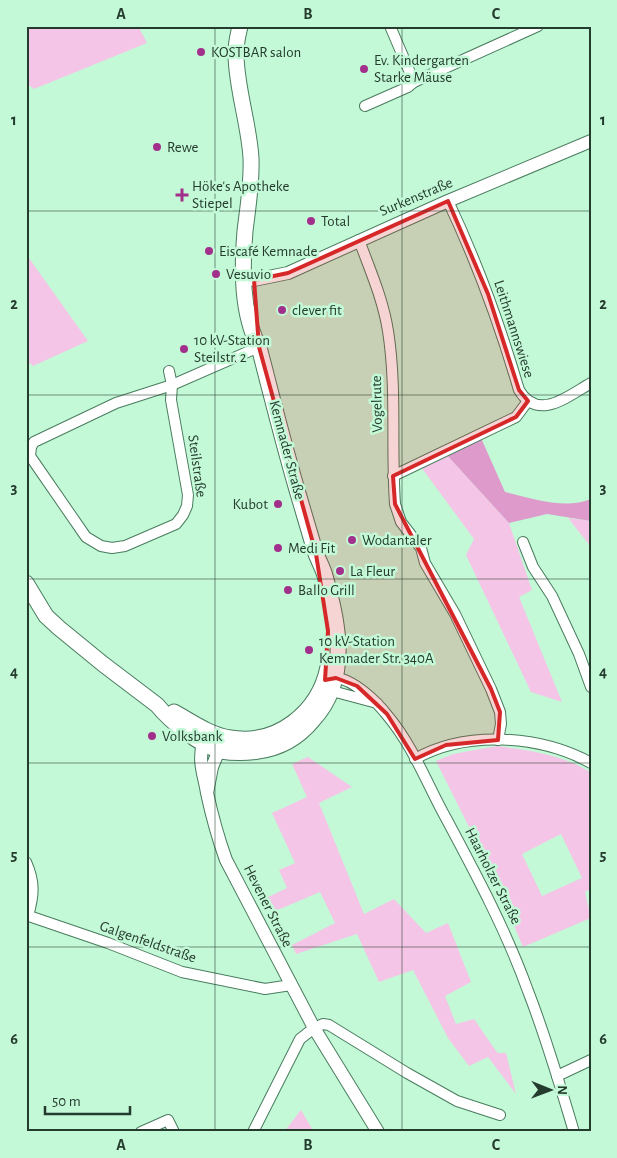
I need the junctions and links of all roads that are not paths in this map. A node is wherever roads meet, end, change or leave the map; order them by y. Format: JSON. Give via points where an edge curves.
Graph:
{"nodes":[{"id":1,"x":240,"y":26,"type":"edge"},
{"id":2,"x":250,"y":26,"type":"edge"},
{"id":3,"x":390,"y":26,"type":"edge"},
{"id":4,"x":538,"y":26,"type":"edge"},
{"id":5,"x":414,"y":82,"type":"junction"},
{"id":6,"x":365,"y":106,"type":"dead end"},
{"id":7,"x":591,"y":141,"type":"edge"},
{"id":8,"x":254,"y":144,"type":"junction"},
{"id":9,"x":448,"y":201,"type":"junction"},
{"id":10,"x":359,"y":240,"type":"junction"},
{"id":11,"x":249,"y":281,"type":"junction"},
{"id":12,"x":259,"y":347,"type":"junction"},
{"id":13,"x":169,"y":371,"type":"dead end"},
{"id":14,"x":591,"y":383,"type":"edge"},
{"id":15,"x":172,"y":385,"type":"junction"},
{"id":16,"x":528,"y":401,"type":"junction"},
{"id":17,"x":28,"y":447,"type":"edge"},
{"id":18,"x":394,"y":476,"type":"junction"},
{"id":19,"x":523,"y":542,"type":"dead end"},
{"id":20,"x":26,"y":583,"type":"edge"},
{"id":21,"x":331,"y":683,"type":"junction"},
{"id":22,"x":591,"y":687,"type":"edge"},
{"id":23,"x":157,"y":705,"type":"junction"},
{"id":24,"x":300,"y":726,"type":"junction"},
{"id":25,"x":216,"y":734,"type":"junction"},
{"id":26,"x":498,"y":740,"type":"junction"},
{"id":27,"x":203,"y":743,"type":"junction"},
{"id":28,"x":219,"y":750,"type":"junction"},
{"id":29,"x":415,"y":759,"type":"junction"},
{"id":30,"x":590,"y":761,"type":"edge"},
{"id":31,"x":207,"y":793,"type":"junction"},
{"id":32,"x":26,"y":862,"type":"edge"},
{"id":33,"x":27,"y":916,"type":"edge"},
{"id":34,"x":291,"y":985,"type":"junction"},
{"id":35,"x":314,"y":1028,"type":"junction"},
{"id":36,"x":591,"y":1060,"type":"edge"},
{"id":37,"x":557,"y":1076,"type":"junction"},
{"id":38,"x":500,"y":1114,"type":"dead end"},
{"id":39,"x":141,"y":1132,"type":"edge"},
{"id":40,"x":174,"y":1132,"type":"edge"},
{"id":41,"x":252,"y":1132,"type":"edge"},
{"id":42,"x":378,"y":1132,"type":"edge"},
{"id":43,"x":574,"y":1132,"type":"edge"}],
"edges":[{"from":1,"to":8,"type":"main road","name":"Kemnader Straße","via":[[236,56]]},
{"from":2,"to":8,"type":"main road","name":"Kemnader Straße","via":[[245,58]]},
{"from":3,"to":5,"type":"street"},
{"from":4,"to":5,"type":"street"},
{"from":5,"to":6,"type":"street"},
{"from":7,"to":9,"type":"street","name":"Surkenstraße"},
{"from":8,"to":11,"type":"main road","name":"Kemnader Straße","via":[[245,229]]},
{"from":9,"to":10,"type":"street","name":"Surkenstraße"},
{"from":9,"to":16,"type":"street","name":"Leithmannswiese","via":[[502,331],[519,390]]},
{"from":10,"to":11,"type":"street","name":"Surkenstraße","via":[[288,273]]},
{"from":10,"to":18,"type":"street","name":"Vogelrute","via":[[380,297],[388,332]]},
{"from":11,"to":12,"type":"main road","name":"Kemnader Straße","via":[[249,320]]},
{"from":12,"to":15,"type":"street","name":"Steilstraße"},
{"from":12,"to":21,"type":"main road","name":"Kemnader Straße","via":[[316,554],[328,631]]},
{"from":13,"to":15,"type":"street"},
{"from":14,"to":16,"type":"street","name":"Leithmannswiese","via":[[548,406]]},
{"from":15,"to":17,"type":"street","name":"Steilstraße","via":[[116,403]]},
{"from":15,"to":17,"type":"street","name":"Steilstraße","via":[[187,506],[176,524],[158,533],[112,548],[86,537],[30,456]]},
{"from":16,"to":18,"type":"street","via":[[516,417]]},
{"from":18,"to":26,"type":"street","name":"Vogelrute","via":[[395,504],[401,522],[421,548],[425,563],[455,614],[491,689],[500,712]]},
{"from":19,"to":22,"type":"street","via":[[532,568],[552,596]]},
{"from":20,"to":23,"type":"main road","name":"Kemnader Straße","via":[[46,616]]},
{"from":21,"to":24,"type":"main road","name":"Kemnader Straße","via":[[314,701]]},
{"from":21,"to":29,"type":"street","name":"Haarholzer Straße","via":[[377,703],[394,723]]},
{"from":23,"to":25,"type":"main road","name":"Kemnader Straße"},
{"from":23,"to":27,"type":"main road","name":"Kemnader Straße"},
{"from":24,"to":25,"type":"main road","name":"Kemnader Straße","via":[[254,739]]},
{"from":24,"to":28,"type":"main road","name":"Kemnader Straße","via":[[287,742],[270,749]]},
{"from":25,"to":27,"type":"street"},
{"from":25,"to":28,"type":"street","name":"Hevener Straße"},
{"from":26,"to":29,"type":"street","via":[[446,745]]},
{"from":26,"to":30,"type":"street","via":[[545,746]]},
{"from":27,"to":28,"type":"main road","name":"Kemnader Straße"},
{"from":27,"to":31,"type":"street","name":"Hevener Straße","via":[[201,767]]},
{"from":28,"to":31,"type":"street","name":"Hevener Straße"},
{"from":29,"to":37,"type":"street","name":"Haarholzer Straße","via":[[502,926]]},
{"from":31,"to":34,"type":"street","name":"Hevener Straße","via":[[226,860]]},
{"from":32,"to":33,"type":"street","name":"Galgenfeldstraße","via":[[33,886]]},
{"from":33,"to":34,"type":"street","name":"Galgenfeldstraße","via":[[182,972],[265,989]]},
{"from":34,"to":35,"type":"street","name":"Hevener Straße"},
{"from":35,"to":38,"type":"street","via":[[329,1025],[457,1101]]},
{"from":35,"to":41,"type":"street","via":[[300,1039]]},
{"from":35,"to":42,"type":"street","name":"Hevener Straße"},
{"from":36,"to":37,"type":"street"},
{"from":37,"to":43,"type":"street","name":"Haarholzer Straße"},
{"from":39,"to":40,"type":"street","via":[[168,1120]]}]}
